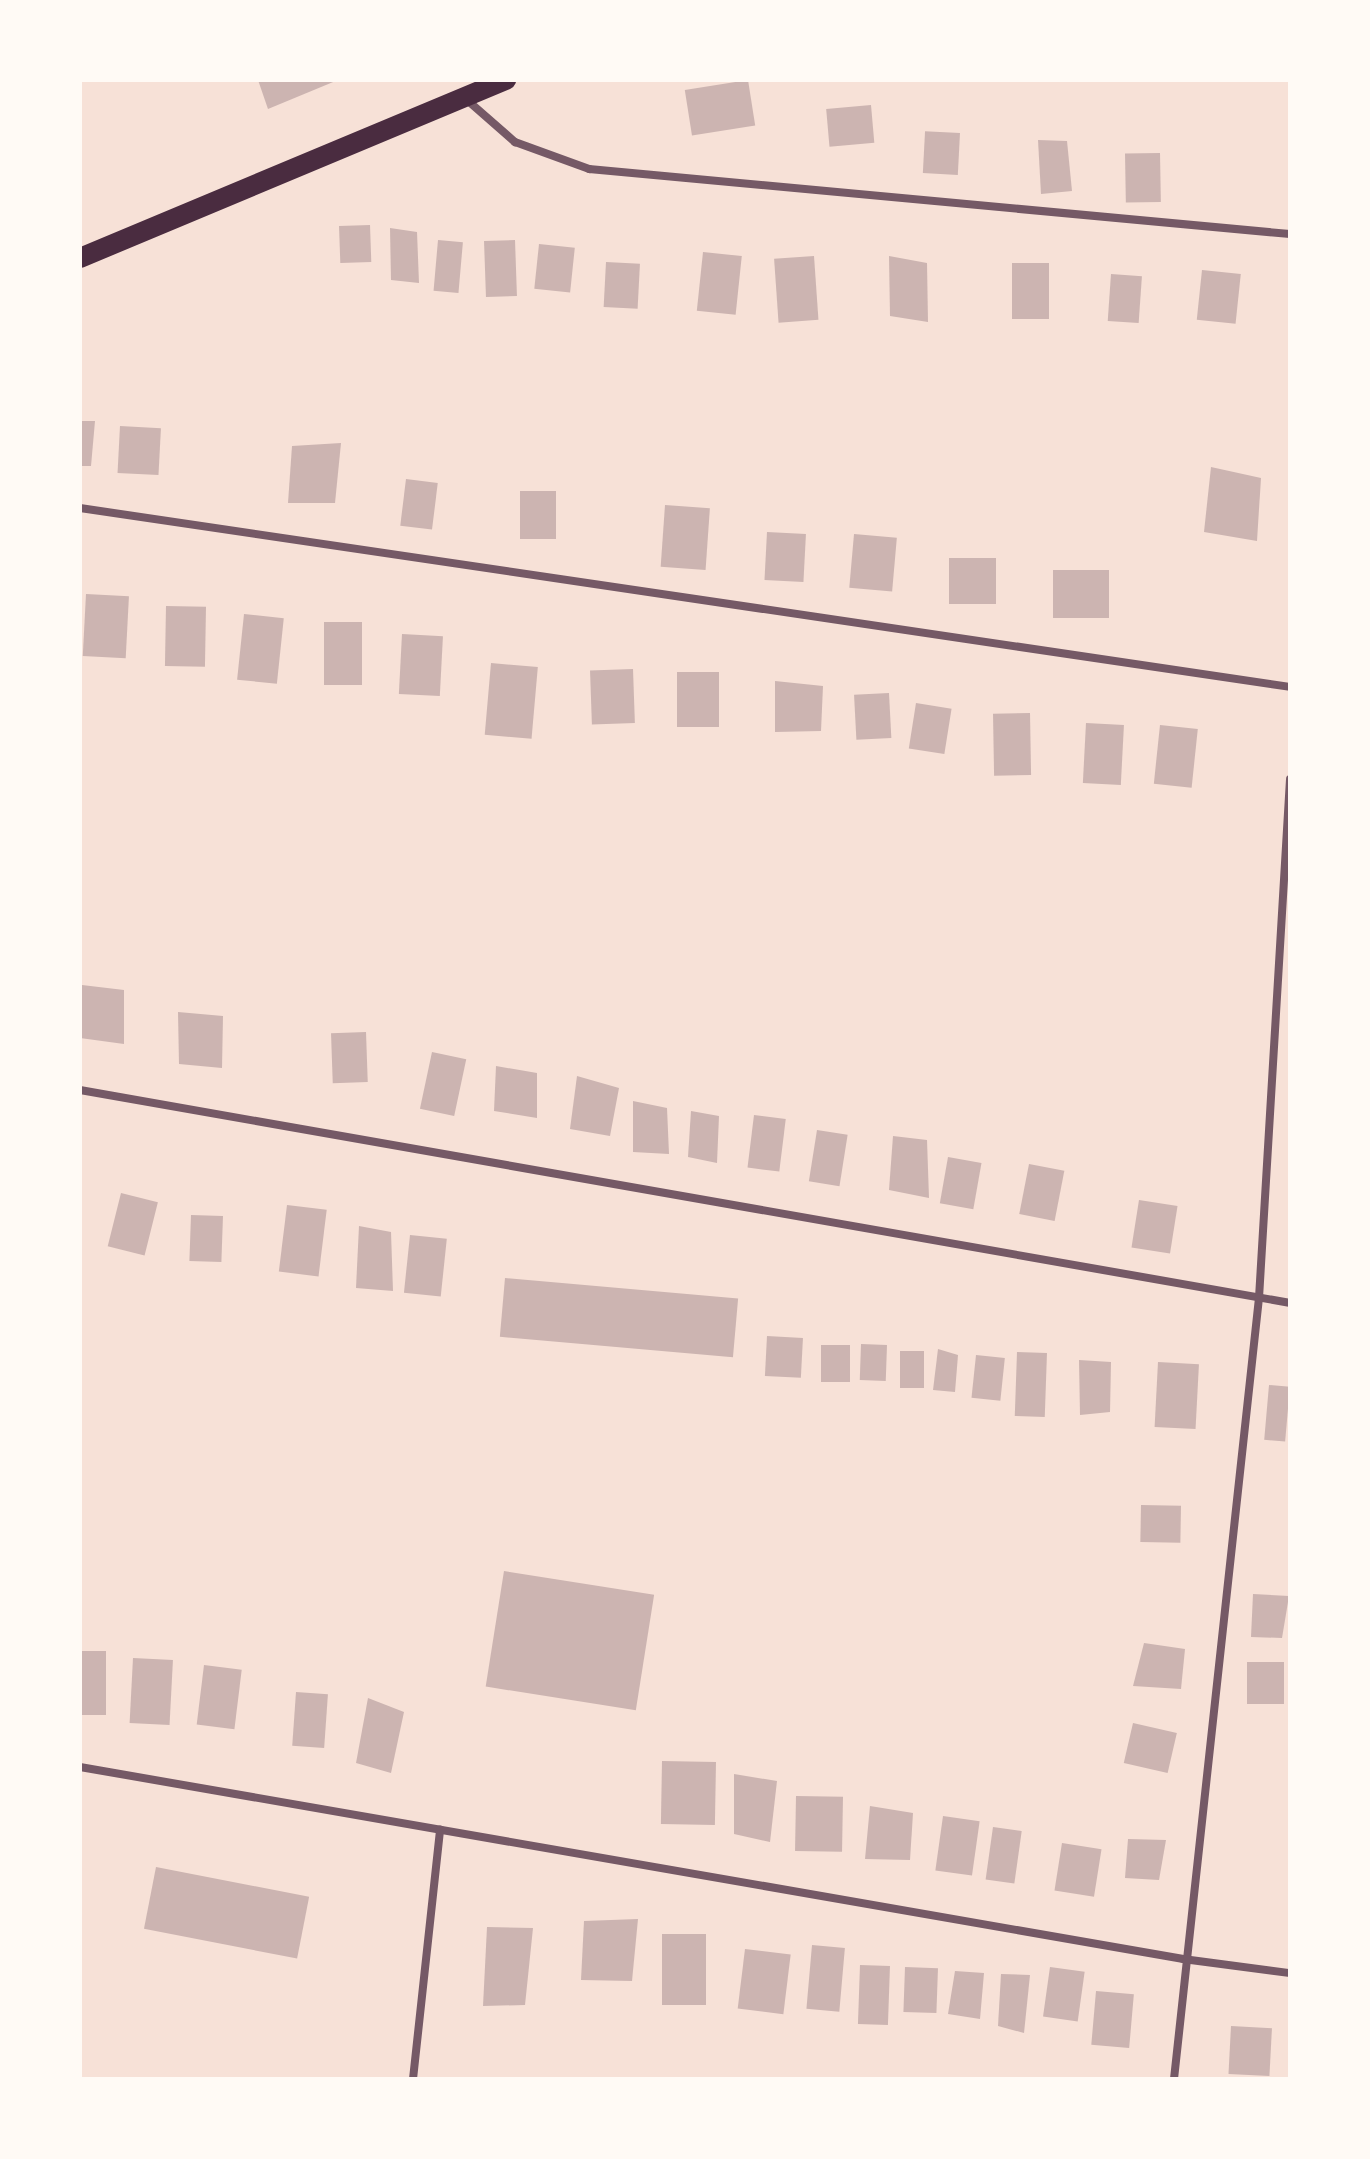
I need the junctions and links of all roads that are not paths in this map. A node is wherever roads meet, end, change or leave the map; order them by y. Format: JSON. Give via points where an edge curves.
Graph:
{"nodes":[{"id":1,"x":506,"y":80,"type":"edge"},
{"id":2,"x":466,"y":99,"type":"junction"},
{"id":3,"x":1290,"y":234,"type":"edge"},
{"id":4,"x":80,"y":258,"type":"edge"},
{"id":5,"x":80,"y":508,"type":"edge"},
{"id":6,"x":1290,"y":687,"type":"edge"},
{"id":7,"x":1290,"y":779,"type":"edge"},
{"id":8,"x":80,"y":1090,"type":"edge"},
{"id":9,"x":1259,"y":1298,"type":"junction"},
{"id":10,"x":1290,"y":1303,"type":"edge"},
{"id":11,"x":80,"y":1767,"type":"edge"},
{"id":12,"x":440,"y":1829,"type":"junction"},
{"id":13,"x":1183,"y":1959,"type":"junction"},
{"id":14,"x":1290,"y":1973,"type":"edge"},
{"id":15,"x":413,"y":2079,"type":"edge"},
{"id":16,"x":1174,"y":2079,"type":"edge"}],
"edges":[{"from":1,"to":2,"type":"main road"},
{"from":2,"to":3,"type":"street","via":[[515,142],[589,169]]},
{"from":2,"to":4,"type":"main road","via":[[331,149]]},
{"from":5,"to":6,"type":"street"},
{"from":7,"to":9,"type":"street"},
{"from":8,"to":9,"type":"street"},
{"from":9,"to":10,"type":"street"},
{"from":9,"to":13,"type":"street"},
{"from":11,"to":12,"type":"street"},
{"from":12,"to":13,"type":"street"},
{"from":12,"to":15,"type":"street"},
{"from":13,"to":14,"type":"street"},
{"from":13,"to":16,"type":"street"}]}
